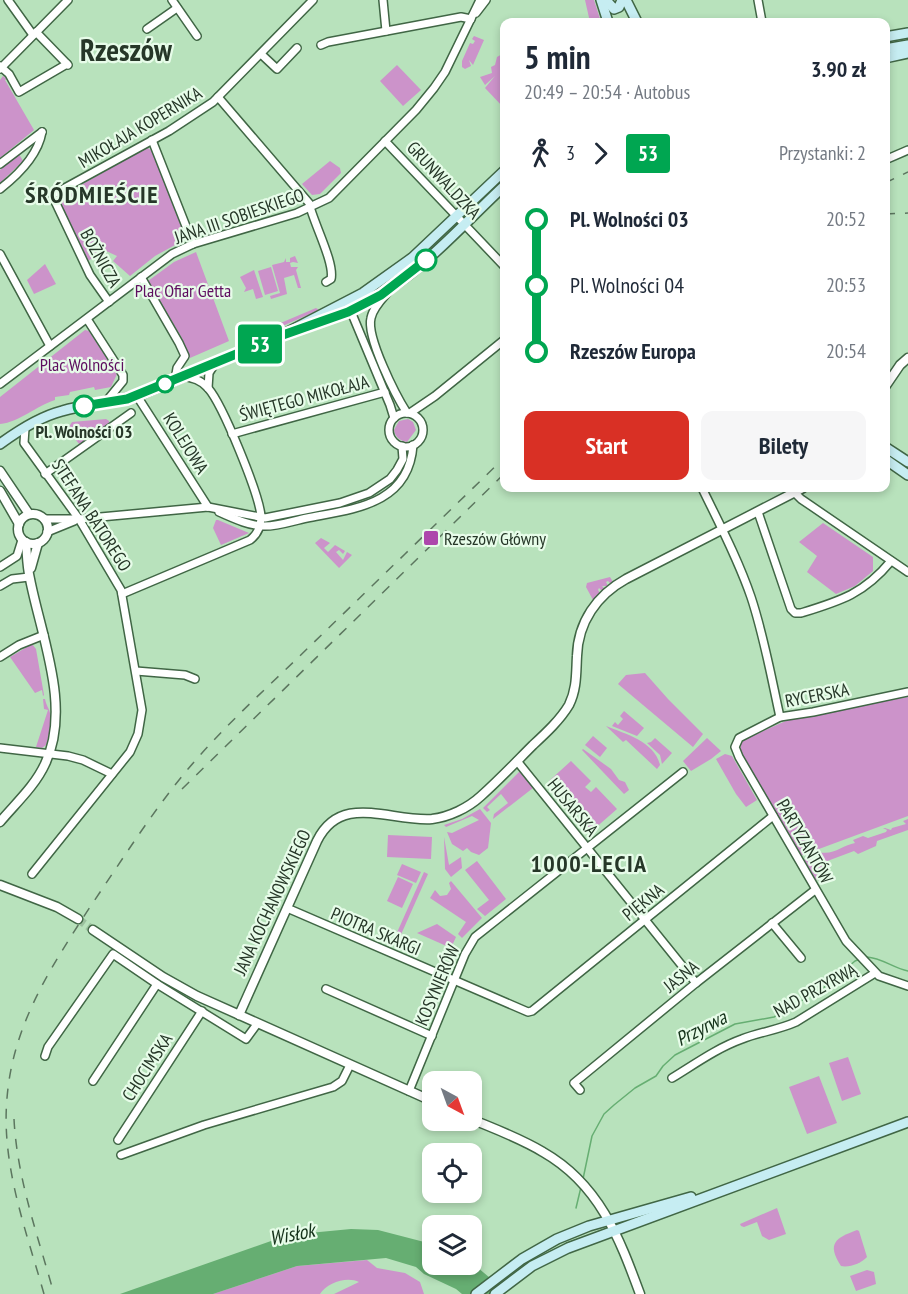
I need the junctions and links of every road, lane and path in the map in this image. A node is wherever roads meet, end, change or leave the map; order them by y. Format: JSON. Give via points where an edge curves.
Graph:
{"nodes":[{"id":1,"x":8,"y":0,"type":"edge"},
{"id":2,"x":68,"y":0,"type":"edge"},
{"id":3,"x":172,"y":0,"type":"edge"},
{"id":4,"x":313,"y":0,"type":"edge"},
{"id":5,"x":383,"y":0,"type":"edge"},
{"id":6,"x":480,"y":0,"type":"edge"},
{"id":7,"x":486,"y":0,"type":"edge"},
{"id":8,"x":600,"y":0,"type":"edge"},
{"id":9,"x":606,"y":0,"type":"edge"},
{"id":10,"x":624,"y":0,"type":"edge"},
{"id":11,"x":758,"y":0,"type":"edge"},
{"id":12,"x":177,"y":8,"type":"junction"},
{"id":13,"x":473,"y":17,"type":"junction"},
{"id":14,"x":607,"y":18,"type":"edge"},
{"id":15,"x":635,"y":18,"type":"edge"},
{"id":16,"x":761,"y":18,"type":"edge"},
{"id":17,"x":147,"y":29,"type":"dead end"},
{"id":18,"x":386,"y":31,"type":"junction"},
{"id":19,"x":908,"y":33,"type":"edge"},
{"id":20,"x":34,"y":34,"type":"junction"},
{"id":21,"x":197,"y":36,"type":"dead end"},
{"id":22,"x":890,"y":36,"type":"edge"},
{"id":23,"x":321,"y":45,"type":"dead end"},
{"id":24,"x":908,"y":45,"type":"edge"},
{"id":25,"x":297,"y":48,"type":"dead end"},
{"id":26,"x":890,"y":48,"type":"edge"},
{"id":27,"x":908,"y":53,"type":"edge"},
{"id":28,"x":261,"y":54,"type":"junction"},
{"id":29,"x":890,"y":57,"type":"edge"},
{"id":30,"x":0,"y":67,"type":"edge"},
{"id":31,"x":218,"y":97,"type":"junction"},
{"id":32,"x":152,"y":140,"type":"junction"},
{"id":33,"x":385,"y":141,"type":"junction"},
{"id":34,"x":908,"y":150,"type":"edge"},
{"id":35,"x":890,"y":158,"type":"edge"},
{"id":36,"x":0,"y":164,"type":"edge"},
{"id":37,"x":500,"y":175,"type":"edge"},
{"id":38,"x":0,"y":189,"type":"edge"},
{"id":39,"x":500,"y":190,"type":"edge"},
{"id":40,"x":52,"y":195,"type":"joint"},
{"id":41,"x":310,"y":208,"type":"junction"},
{"id":42,"x":456,"y":216,"type":"junction"},
{"id":43,"x":464,"y":224,"type":"junction"},
{"id":44,"x":193,"y":244,"type":"junction"},
{"id":45,"x":0,"y":254,"type":"edge"},
{"id":46,"x":500,"y":262,"type":"edge"},
{"id":47,"x":141,"y":277,"type":"junction"},
{"id":48,"x":326,"y":282,"type":"dead end"},
{"id":49,"x":392,"y":287,"type":"junction"},
{"id":50,"x":363,"y":293,"type":"junction"},
{"id":51,"x":109,"y":302,"type":"junction"},
{"id":52,"x":351,"y":310,"type":"junction"},
{"id":53,"x":87,"y":319,"type":"junction"},
{"id":54,"x":280,"y":336,"type":"junction"},
{"id":55,"x":500,"y":343,"type":"edge"},
{"id":56,"x":50,"y":346,"type":"junction"},
{"id":57,"x":908,"y":358,"type":"edge"},
{"id":58,"x":216,"y":363,"type":"junction"},
{"id":59,"x":179,"y":378,"type":"junction"},
{"id":60,"x":890,"y":380,"type":"edge"},
{"id":61,"x":0,"y":384,"type":"edge"},
{"id":62,"x":208,"y":388,"type":"junction"},
{"id":63,"x":385,"y":392,"type":"junction"},
{"id":64,"x":137,"y":396,"type":"junction"},
{"id":65,"x":435,"y":396,"type":"junction"},
{"id":66,"x":104,"y":404,"type":"junction"},
{"id":67,"x":131,"y":412,"type":"dead end"},
{"id":68,"x":408,"y":413,"type":"junction"},
{"id":69,"x":394,"y":418,"type":"junction"},
{"id":70,"x":419,"y":419,"type":"junction"},
{"id":71,"x":25,"y":428,"type":"junction"},
{"id":72,"x":232,"y":434,"type":"junction"},
{"id":73,"x":0,"y":444,"type":"edge"},
{"id":74,"x":413,"y":445,"type":"junction"},
{"id":75,"x":402,"y":446,"type":"junction"},
{"id":76,"x":890,"y":450,"type":"edge"},
{"id":77,"x":890,"y":462,"type":"edge"},
{"id":78,"x":908,"y":462,"type":"edge"},
{"id":79,"x":0,"y":471,"type":"edge"},
{"id":80,"x":45,"y":474,"type":"junction"},
{"id":81,"x":908,"y":475,"type":"edge"},
{"id":82,"x":0,"y":491,"type":"edge"},
{"id":83,"x":704,"y":492,"type":"edge"},
{"id":84,"x":795,"y":493,"type":"joint"},
{"id":85,"x":208,"y":507,"type":"junction"},
{"id":86,"x":758,"y":512,"type":"junction"},
{"id":87,"x":28,"y":514,"type":"junction"},
{"id":88,"x":261,"y":517,"type":"junction"},
{"id":89,"x":44,"y":519,"type":"junction"},
{"id":90,"x":80,"y":519,"type":"junction"},
{"id":91,"x":19,"y":524,"type":"junction"},
{"id":92,"x":260,"y":526,"type":"junction"},
{"id":93,"x":722,"y":530,"type":"junction"},
{"id":94,"x":47,"y":532,"type":"junction"},
{"id":95,"x":23,"y":543,"type":"junction"},
{"id":96,"x":38,"y":543,"type":"junction"},
{"id":97,"x":891,"y":561,"type":"junction"},
{"id":98,"x":0,"y":567,"type":"edge"},
{"id":99,"x":908,"y":572,"type":"edge"},
{"id":100,"x":29,"y":577,"type":"junction"},
{"id":101,"x":0,"y":586,"type":"edge"},
{"id":102,"x":122,"y":594,"type":"junction"},
{"id":103,"x":44,"y":634,"type":"junction"},
{"id":104,"x":0,"y":657,"type":"edge"},
{"id":105,"x":136,"y":671,"type":"junction"},
{"id":106,"x":195,"y":680,"type":"dead end"},
{"id":107,"x":908,"y":692,"type":"edge"},
{"id":108,"x":780,"y":717,"type":"junction"},
{"id":109,"x":736,"y":741,"type":"joint"},
{"id":110,"x":0,"y":748,"type":"edge"},
{"id":111,"x":48,"y":758,"type":"junction"},
{"id":112,"x":517,"y":761,"type":"junction"},
{"id":113,"x":682,"y":772,"type":"dead end"},
{"id":114,"x":112,"y":774,"type":"junction"},
{"id":115,"x":773,"y":816,"type":"junction"},
{"id":116,"x":0,"y":822,"type":"edge"},
{"id":117,"x":586,"y":847,"type":"junction"},
{"id":118,"x":32,"y":874,"type":"dead end"},
{"id":119,"x":0,"y":885,"type":"edge"},
{"id":120,"x":815,"y":890,"type":"junction"},
{"id":121,"x":287,"y":908,"type":"junction"},
{"id":122,"x":78,"y":919,"type":"tunnel mouth"},
{"id":123,"x":645,"y":920,"type":"junction"},
{"id":124,"x":772,"y":923,"type":"junction"},
{"id":125,"x":93,"y":930,"type":"tunnel mouth"},
{"id":126,"x":801,"y":958,"type":"dead end"},
{"id":127,"x":873,"y":971,"type":"junction"},
{"id":128,"x":454,"y":981,"type":"junction"},
{"id":129,"x":696,"y":983,"type":"junction"},
{"id":130,"x":157,"y":984,"type":"junction"},
{"id":131,"x":908,"y":986,"type":"edge"},
{"id":132,"x":326,"y":989,"type":"dead end"},
{"id":133,"x":202,"y":1011,"type":"junction"},
{"id":134,"x":532,"y":1011,"type":"joint"},
{"id":135,"x":238,"y":1015,"type":"junction"},
{"id":136,"x":257,"y":1024,"type":"junction"},
{"id":137,"x":432,"y":1036,"type":"junction"},
{"id":138,"x":45,"y":1056,"type":"dead end"},
{"id":139,"x":350,"y":1065,"type":"junction"},
{"id":140,"x":672,"y":1078,"type":"dead end"},
{"id":141,"x":93,"y":1081,"type":"dead end"},
{"id":142,"x":579,"y":1090,"type":"dead end"},
{"id":143,"x":409,"y":1091,"type":"junction"},
{"id":144,"x":422,"y":1097,"type":"edge"},
{"id":145,"x":908,"y":1122,"type":"edge"},
{"id":146,"x":482,"y":1124,"type":"edge"},
{"id":147,"x":118,"y":1140,"type":"dead end"},
{"id":148,"x":121,"y":1155,"type":"dead end"},
{"id":149,"x":748,"y":1180,"type":"junction"},
{"id":150,"x":610,"y":1221,"type":"junction"},
{"id":151,"x":616,"y":1231,"type":"junction"},
{"id":152,"x":476,"y":1294,"type":"edge"},
{"id":153,"x":495,"y":1294,"type":"edge"},
{"id":154,"x":640,"y":1294,"type":"edge"}],
"edges":[{"from":1,"to":20,"type":"street"},
{"from":2,"to":20,"type":"street"},
{"from":3,"to":12,"type":"street"},
{"from":4,"to":28,"type":"street","name":"MIKOŁAJA KOPERNIKA"},
{"from":5,"to":18,"type":"street"},
{"from":6,"to":13,"type":"street","name":"JANA III SOBIESKIEGO"},
{"from":7,"to":13,"type":"street","name":"JANA III SOBIESKIEGO"},
{"from":8,"to":14,"type":"main road"},
{"from":9,"to":10,"type":"main road","via":[[614,9]]},
{"from":10,"to":15,"type":"main road"},
{"from":11,"to":16,"type":"street"},
{"from":12,"to":17,"type":"street"},
{"from":12,"to":21,"type":"street"},
{"from":13,"to":18,"type":"street"},
{"from":13,"to":33,"type":"street","name":"JANA III SOBIESKIEGO","via":[[437,85]]},
{"from":18,"to":23,"type":"street"},
{"from":19,"to":22,"type":"main road"},
{"from":20,"to":30,"type":"street"},
{"from":20,"to":30,"type":"street","via":[[67,64],[19,92]]},
{"from":24,"to":26,"type":"main road"},
{"from":25,"to":28,"type":"street","via":[[277,69]]},
{"from":27,"to":29,"type":"main road"},
{"from":28,"to":31,"type":"street","name":"MIKOŁAJA KOPERNIKA"},
{"from":31,"to":32,"type":"street","name":"MIKOŁAJA KOPERNIKA"},
{"from":31,"to":41,"type":"street","via":[[306,198]]},
{"from":32,"to":40,"type":"street","name":"MIKOŁAJA KOPERNIKA"},
{"from":32,"to":44,"type":"street"},
{"from":33,"to":41,"type":"street","name":"JANA III SOBIESKIEGO","via":[[329,198]]},
{"from":33,"to":42,"type":"street","name":"GRUNWALDZKA"},
{"from":34,"to":35,"type":"street"},
{"from":36,"to":38,"type":"street","via":[[42,132],[30,159]]},
{"from":37,"to":42,"type":"main road"},
{"from":39,"to":43,"type":"main road"},
{"from":40,"to":51,"type":"street","name":"BOŻNICZA","via":[[90,275]]},
{"from":41,"to":44,"type":"street","name":"JANA III SOBIESKIEGO"},
{"from":41,"to":48,"type":"street","via":[[333,269]]},
{"from":42,"to":43,"type":"street","name":"GRUNWALDZKA"},
{"from":42,"to":50,"type":"main road","via":[[412,258]]},
{"from":43,"to":46,"type":"street","name":"GRUNWALDZKA"},
{"from":43,"to":49,"type":"main road"},
{"from":44,"to":47,"type":"street","name":"JANA III SOBIESKIEGO"},
{"from":45,"to":56,"type":"street"},
{"from":47,"to":51,"type":"street","name":"JANA III SOBIESKIEGO"},
{"from":47,"to":59,"type":"street","via":[[179,343],[184,359],[177,368]]},
{"from":49,"to":52,"type":"main road"},
{"from":49,"to":68,"type":"street","via":[[373,313],[370,331],[399,401]]},
{"from":50,"to":52,"type":"street"},
{"from":50,"to":54,"type":"main road"},
{"from":51,"to":53,"type":"street","name":"JANA III SOBIESKIEGO"},
{"from":52,"to":54,"type":"main road"},
{"from":52,"to":63,"type":"street"},
{"from":53,"to":56,"type":"street","name":"JANA III SOBIESKIEGO"},
{"from":53,"to":66,"type":"street","via":[[123,375],[123,381]]},
{"from":54,"to":58,"type":"main road"},
{"from":55,"to":65,"type":"street"},
{"from":56,"to":61,"type":"street","name":"JANA III SOBIESKIEGO"},
{"from":57,"to":60,"type":"street"},
{"from":58,"to":59,"type":"main road"},
{"from":58,"to":62,"type":"street","via":[[209,373]]},
{"from":59,"to":62,"type":"street","via":[[199,380]]},
{"from":59,"to":64,"type":"main road"},
{"from":62,"to":72,"type":"street"},
{"from":63,"to":69,"type":"street"},
{"from":63,"to":72,"type":"street","name":"ŚWIĘTEGO MIKOŁAJA"},
{"from":64,"to":66,"type":"main road"},
{"from":64,"to":85,"type":"street","name":"KOLEJOWA"},
{"from":65,"to":68,"type":"street"},
{"from":65,"to":70,"type":"street"},
{"from":66,"to":71,"type":"main road","via":[[64,410]]},
{"from":67,"to":80,"type":"street"},
{"from":68,"to":69,"type":"street"},
{"from":68,"to":70,"type":"street"},
{"from":69,"to":75,"type":"street","via":[[390,435]]},
{"from":70,"to":74,"type":"street","via":[[423,432]]},
{"from":71,"to":73,"type":"main road"},
{"from":71,"to":80,"type":"street","name":"STEFANA BATOREGO","via":[[24,442]]},
{"from":72,"to":88,"type":"street"},
{"from":74,"to":75,"type":"street"},
{"from":74,"to":92,"type":"street","via":[[405,475],[380,498],[350,511]]},
{"from":75,"to":88,"type":"street","via":[[403,459],[397,470],[369,493],[340,503]]},
{"from":76,"to":78,"type":"main road"},
{"from":77,"to":81,"type":"main road"},
{"from":79,"to":87,"type":"street"},
{"from":80,"to":90,"type":"street","name":"STEFANA BATOREGO"},
{"from":82,"to":91,"type":"street"},
{"from":83,"to":93,"type":"street"},
{"from":84,"to":86,"type":"street","name":"JANA KOCHANOWSKIEGO"},
{"from":84,"to":97,"type":"street"},
{"from":85,"to":88,"type":"street"},
{"from":85,"to":90,"type":"street"},
{"from":85,"to":92,"type":"street"},
{"from":86,"to":93,"type":"street","name":"JANA KOCHANOWSKIEGO"},
{"from":86,"to":97,"type":"street","via":[[795,613],[850,597]]},
{"from":87,"to":89,"type":"street"},
{"from":87,"to":91,"type":"street"},
{"from":88,"to":92,"type":"street"},
{"from":89,"to":90,"type":"street"},
{"from":89,"to":94,"type":"street"},
{"from":90,"to":94,"type":"street"},
{"from":90,"to":102,"type":"street","name":"STEFANA BATOREGO"},
{"from":91,"to":95,"type":"street"},
{"from":92,"to":102,"type":"street","via":[[250,540]]},
{"from":93,"to":108,"type":"street","via":[[744,577],[758,621]]},
{"from":93,"to":112,"type":"street","name":"JANA KOCHANOWSKIEGO","via":[[626,579],[601,597],[580,635],[571,702]]},
{"from":94,"to":96,"type":"street"},
{"from":95,"to":96,"type":"street"},
{"from":95,"to":98,"type":"street","via":[[17,556]]},
{"from":95,"to":100,"type":"street"},
{"from":96,"to":100,"type":"street"},
{"from":97,"to":99,"type":"street"},
{"from":100,"to":101,"type":"street","via":[[17,577]]},
{"from":100,"to":103,"type":"street"},
{"from":102,"to":105,"type":"street","name":"STEFANA BATOREGO"},
{"from":103,"to":104,"type":"street"},
{"from":103,"to":111,"type":"street","via":[[56,705],[55,734]]},
{"from":105,"to":106,"type":"street","via":[[185,675]]},
{"from":105,"to":114,"type":"street","name":"STEFANA BATOREGO","via":[[141,725],[130,752]]},
{"from":107,"to":108,"type":"street","name":"RYCERSKA"},
{"from":108,"to":109,"type":"street","name":"RYCERSKA"},
{"from":109,"to":115,"type":"street","name":"PARTYZANTÓW","via":[[739,757]]},
{"from":110,"to":111,"type":"street"},
{"from":111,"to":114,"type":"street","via":[[83,760]]},
{"from":111,"to":116,"type":"street"},
{"from":112,"to":117,"type":"street","name":"HUSARSKA"},
{"from":112,"to":121,"type":"street","name":"JANA KOCHANOWSKIEGO","via":[[478,799],[446,816],[433,819],[362,812],[334,819],[322,831]]},
{"from":113,"to":117,"type":"street","name":"KOSYNIERÓW"},
{"from":114,"to":118,"type":"street","name":"STEFANA BATOREGO"},
{"from":115,"to":120,"type":"street","name":"PARTYZANTÓW"},
{"from":115,"to":123,"type":"street","name":"PIĘKNA"},
{"from":117,"to":123,"type":"street","name":"HUSARSKA"},
{"from":117,"to":128,"type":"street","name":"KOSYNIERÓW","via":[[475,937]]},
{"from":119,"to":122,"type":"street"},
{"from":120,"to":124,"type":"street","name":"JASNA"},
{"from":120,"to":127,"type":"street","name":"PARTYZANTÓW","via":[[840,933]]},
{"from":121,"to":128,"type":"street","name":"PIOTRA SKARGI"},
{"from":121,"to":135,"type":"street","name":"JANA KOCHANOWSKIEGO"},
{"from":123,"to":129,"type":"street","name":"HUSARSKA"},
{"from":123,"to":134,"type":"street","name":"PIĘKNA"},
{"from":124,"to":126,"type":"street"},
{"from":124,"to":129,"type":"street","name":"JASNA"},
{"from":125,"to":135,"type":"street","via":[[181,988]]},
{"from":127,"to":131,"type":"street"},
{"from":127,"to":140,"type":"street","name":"NAD PRZYRWĄ","via":[[796,1022],[719,1049]]},
{"from":128,"to":134,"type":"street","name":"PIOTRA SKARGI","via":[[522,1011]]},
{"from":128,"to":137,"type":"street","name":"KOSYNIERÓW"},
{"from":129,"to":142,"type":"street","name":"JASNA","via":[[574,1083]]},
{"from":130,"to":133,"type":"street"},
{"from":130,"to":138,"type":"street","via":[[113,954]]},
{"from":130,"to":141,"type":"street"},
{"from":132,"to":137,"type":"street"},
{"from":133,"to":136,"type":"street","via":[[246,1039]]},
{"from":133,"to":147,"type":"street","name":"CHOCIMSKA"},
{"from":135,"to":136,"type":"street"},
{"from":136,"to":139,"type":"street"},
{"from":137,"to":143,"type":"street","name":"KOSYNIERÓW"},
{"from":139,"to":143,"type":"street"},
{"from":139,"to":148,"type":"street","via":[[342,1081],[333,1087],[204,1125]]},
{"from":143,"to":144,"type":"street"},
{"from":145,"to":149,"type":"main road"},
{"from":146,"to":150,"type":"street","via":[[560,1162],[594,1196]]},
{"from":149,"to":150,"type":"main road"},
{"from":149,"to":151,"type":"main road"},
{"from":150,"to":151,"type":"street"},
{"from":150,"to":152,"type":"main road","via":[[557,1239],[506,1270]]},
{"from":151,"to":153,"type":"main road","via":[[546,1258]]},
{"from":151,"to":154,"type":"street"}]}
